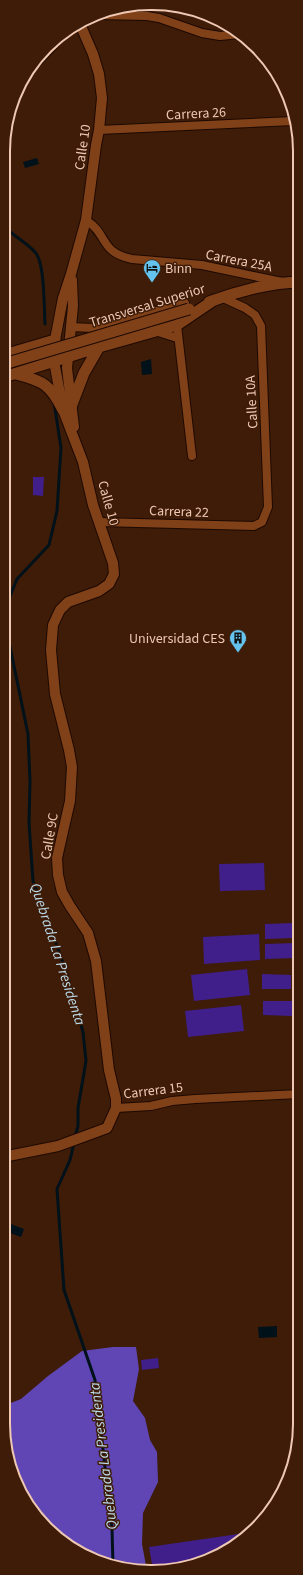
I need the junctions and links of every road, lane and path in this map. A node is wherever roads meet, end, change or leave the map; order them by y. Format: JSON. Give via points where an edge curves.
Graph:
{"nodes":[{"id":1,"x":114,"y":15,"type":"edge"},
{"id":2,"x":82,"y":29,"type":"edge"},
{"id":3,"x":231,"y":35,"type":"edge"},
{"id":4,"x":289,"y":121,"type":"edge"},
{"id":5,"x":99,"y":130,"type":"junction"},
{"id":6,"x":86,"y":220,"type":"junction"},
{"id":7,"x":71,"y":274,"type":"junction"},
{"id":8,"x":285,"y":282,"type":"junction"},
{"id":9,"x":293,"y":282,"type":"edge"},
{"id":10,"x":218,"y":298,"type":"junction"},
{"id":11,"x":187,"y":306,"type":"junction"},
{"id":12,"x":177,"y":325,"type":"junction"},
{"id":13,"x":70,"y":327,"type":"junction"},
{"id":14,"x":155,"y":331,"type":"junction"},
{"id":15,"x":178,"y":338,"type":"junction"},
{"id":16,"x":55,"y":340,"type":"junction"},
{"id":17,"x":99,"y":346,"type":"junction"},
{"id":18,"x":10,"y":353,"type":"edge"},
{"id":19,"x":67,"y":357,"type":"junction"},
{"id":20,"x":54,"y":361,"type":"junction"},
{"id":21,"x":10,"y":362,"type":"edge"},
{"id":22,"x":16,"y":374,"type":"junction"},
{"id":23,"x":10,"y":376,"type":"edge"},
{"id":24,"x":67,"y":408,"type":"junction"},
{"id":25,"x":192,"y":456,"type":"dead end"},
{"id":26,"x":99,"y":522,"type":"junction"},
{"id":27,"x":259,"y":525,"type":"joint"},
{"id":28,"x":60,"y":610,"type":"joint"},
{"id":29,"x":293,"y":1094,"type":"edge"},
{"id":30,"x":116,"y":1108,"type":"junction"},
{"id":31,"x":10,"y":1156,"type":"edge"}],
"edges":[{"from":1,"to":3,"type":"street","via":[[147,16],[202,33]]},
{"from":2,"to":5,"type":"street","name":"Calle 10","via":[[99,74],[102,98]]},
{"from":4,"to":5,"type":"street","name":"Carrera 26"},
{"from":5,"to":6,"type":"street","name":"Calle 10"},
{"from":6,"to":7,"type":"street","name":"Calle 10"},
{"from":6,"to":8,"type":"street","name":"Carrera 25A","via":[[100,233],[103,242],[113,253],[122,257],[202,265]]},
{"from":7,"to":13,"type":"street","name":"Calle 10","via":[[73,306]]},
{"from":7,"to":16,"type":"street","name":"Calle 10","via":[[63,298]]},
{"from":8,"to":9,"type":"main road","name":"Transversal Superior"},
{"from":8,"to":10,"type":"main road","name":"Transversal Superior"},
{"from":10,"to":11,"type":"main road","name":"Transversal Superior"},
{"from":10,"to":12,"type":"main road"},
{"from":10,"to":27,"type":"street","name":"Calle 10A","via":[[245,308],[255,315],[260,326],[268,507]]},
{"from":11,"to":13,"type":"street","via":[[93,328]]},
{"from":11,"to":21,"type":"main road","name":"Transversal Superior","bridge":true},
{"from":12,"to":14,"type":"main road"},
{"from":12,"to":15,"type":"street"},
{"from":13,"to":19,"type":"street","name":"Calle 10"},
{"from":14,"to":15,"type":"street"},
{"from":14,"to":17,"type":"main road"},
{"from":15,"to":25,"type":"street"},
{"from":16,"to":18,"type":"main road"},
{"from":16,"to":20,"type":"street","name":"Calle 10"},
{"from":17,"to":19,"type":"main road"},
{"from":17,"to":24,"type":"main road"},
{"from":19,"to":20,"type":"main road"},
{"from":19,"to":24,"type":"street","name":"Calle 10"},
{"from":20,"to":22,"type":"main road"},
{"from":20,"to":24,"type":"street","name":"Calle 10"},
{"from":22,"to":23,"type":"main road"},
{"from":22,"to":24,"type":"main road","via":[[40,381]]},
{"from":24,"to":26,"type":"street","name":"Calle 10"},
{"from":26,"to":27,"type":"street","name":"Carrera 22"},
{"from":26,"to":28,"type":"street","name":"Calle 10","via":[[114,563],[114,574],[109,584],[99,591],[68,602]]},
{"from":28,"to":30,"type":"street","name":"Calle 9C","via":[[53,625],[51,650],[56,694],[72,767],[72,786],[57,858],[58,875],[62,892],[88,933],[96,961]]},
{"from":29,"to":30,"type":"street","name":"Carrera 15","via":[[195,1099],[152,1106]]},
{"from":30,"to":31,"type":"street","name":"Carrera 15","via":[[107,1128],[58,1146]]}]}
